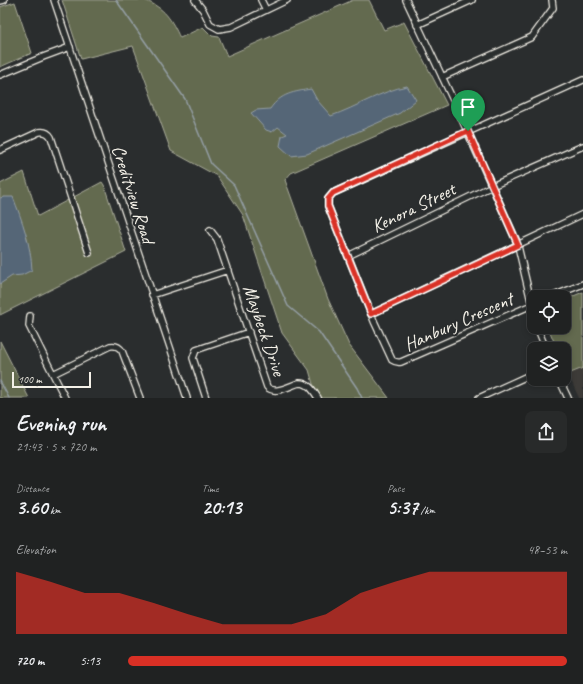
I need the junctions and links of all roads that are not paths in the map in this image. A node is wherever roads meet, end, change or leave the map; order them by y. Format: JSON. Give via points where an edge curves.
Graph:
{"nodes":[{"id":1,"x":4,"y":0,"type":"edge"},
{"id":2,"x":54,"y":0,"type":"edge"},
{"id":3,"x":195,"y":0,"type":"edge"},
{"id":4,"x":261,"y":0,"type":"edge"},
{"id":5,"x":287,"y":0,"type":"edge"},
{"id":6,"x":406,"y":0,"type":"edge"},
{"id":7,"x":472,"y":0,"type":"edge"},
{"id":8,"x":552,"y":0,"type":"edge"},
{"id":9,"x":0,"y":1,"type":"edge"},
{"id":10,"x":266,"y":10,"type":"junction"},
{"id":11,"x":418,"y":25,"type":"junction"},
{"id":12,"x":70,"y":47,"type":"junction"},
{"id":13,"x":0,"y":75,"type":"edge"},
{"id":14,"x":442,"y":77,"type":"junction"},
{"id":15,"x":583,"y":80,"type":"edge"},
{"id":16,"x":468,"y":131,"type":"junction"},
{"id":17,"x":583,"y":146,"type":"edge"},
{"id":18,"x":0,"y":150,"type":"edge"},
{"id":19,"x":492,"y":186,"type":"junction"},
{"id":20,"x":583,"y":214,"type":"edge"},
{"id":21,"x":210,"y":230,"type":"dead end"},
{"id":22,"x":518,"y":245,"type":"junction"},
{"id":23,"x":88,"y":253,"type":"dead end"},
{"id":24,"x":348,"y":256,"type":"junction"},
{"id":25,"x":228,"y":270,"type":"junction"},
{"id":26,"x":583,"y":284,"type":"edge"},
{"id":27,"x":529,"y":290,"type":"edge"},
{"id":28,"x":568,"y":290,"type":"edge"},
{"id":29,"x":152,"y":295,"type":"junction"},
{"id":30,"x":527,"y":308,"type":"edge"},
{"id":31,"x":371,"y":314,"type":"junction"},
{"id":32,"x":30,"y":316,"type":"dead end"},
{"id":33,"x":249,"y":332,"type":"junction"},
{"id":34,"x":53,"y":374,"type":"junction"},
{"id":35,"x":527,"y":376,"type":"edge"},
{"id":36,"x":562,"y":386,"type":"edge"},
{"id":37,"x":65,"y":398,"type":"edge"},
{"id":38,"x":140,"y":398,"type":"edge"},
{"id":39,"x":187,"y":398,"type":"edge"},
{"id":40,"x":206,"y":398,"type":"edge"},
{"id":41,"x":318,"y":398,"type":"edge"},
{"id":42,"x":480,"y":398,"type":"edge"},
{"id":43,"x":568,"y":398,"type":"edge"}],
"edges":[{"from":1,"to":9,"type":"street"},
{"from":2,"to":12,"type":"street","name":"Creditview Road"},
{"from":3,"to":10,"type":"street","via":[[210,24],[218,29],[230,27]]},
{"from":4,"to":10,"type":"street"},
{"from":5,"to":10,"type":"street"},
{"from":6,"to":11,"type":"street"},
{"from":7,"to":11,"type":"street"},
{"from":8,"to":14,"type":"street","via":[[553,8],[532,37]]},
{"from":11,"to":14,"type":"street"},
{"from":12,"to":13,"type":"street"},
{"from":12,"to":29,"type":"street","name":"Creditview Road"},
{"from":14,"to":16,"type":"street"},
{"from":15,"to":16,"type":"street"},
{"from":16,"to":19,"type":"street"},
{"from":16,"to":24,"type":"street","name":"Hanbury Crescent","via":[[330,196],[328,206]]},
{"from":17,"to":19,"type":"street","name":"Kenora Street"},
{"from":18,"to":23,"type":"street","via":[[38,132],[46,132],[52,137]]},
{"from":19,"to":22,"type":"street"},
{"from":19,"to":24,"type":"street","name":"Kenora Street"},
{"from":20,"to":22,"type":"street"},
{"from":21,"to":25,"type":"street","name":"Maybeck Drive","via":[[217,239]]},
{"from":22,"to":27,"type":"street"},
{"from":22,"to":31,"type":"street"},
{"from":24,"to":31,"type":"street","name":"Hanbury Crescent"},
{"from":25,"to":29,"type":"street"},
{"from":25,"to":33,"type":"street","name":"Maybeck Drive"},
{"from":26,"to":28,"type":"street"},
{"from":29,"to":39,"type":"street","name":"Creditview Road"},
{"from":30,"to":31,"type":"street","name":"Hanbury Crescent","via":[[398,363],[392,360]]},
{"from":32,"to":34,"type":"street","via":[[29,326]]},
{"from":33,"to":40,"type":"street","via":[[196,350],[193,358]]},
{"from":33,"to":41,"type":"street","name":"Maybeck Drive","via":[[268,388],[276,390],[303,383],[311,387]]},
{"from":34,"to":37,"type":"street"},
{"from":34,"to":38,"type":"street","via":[[114,345],[121,348]]},
{"from":35,"to":42,"type":"street"},
{"from":36,"to":43,"type":"street"}]}
